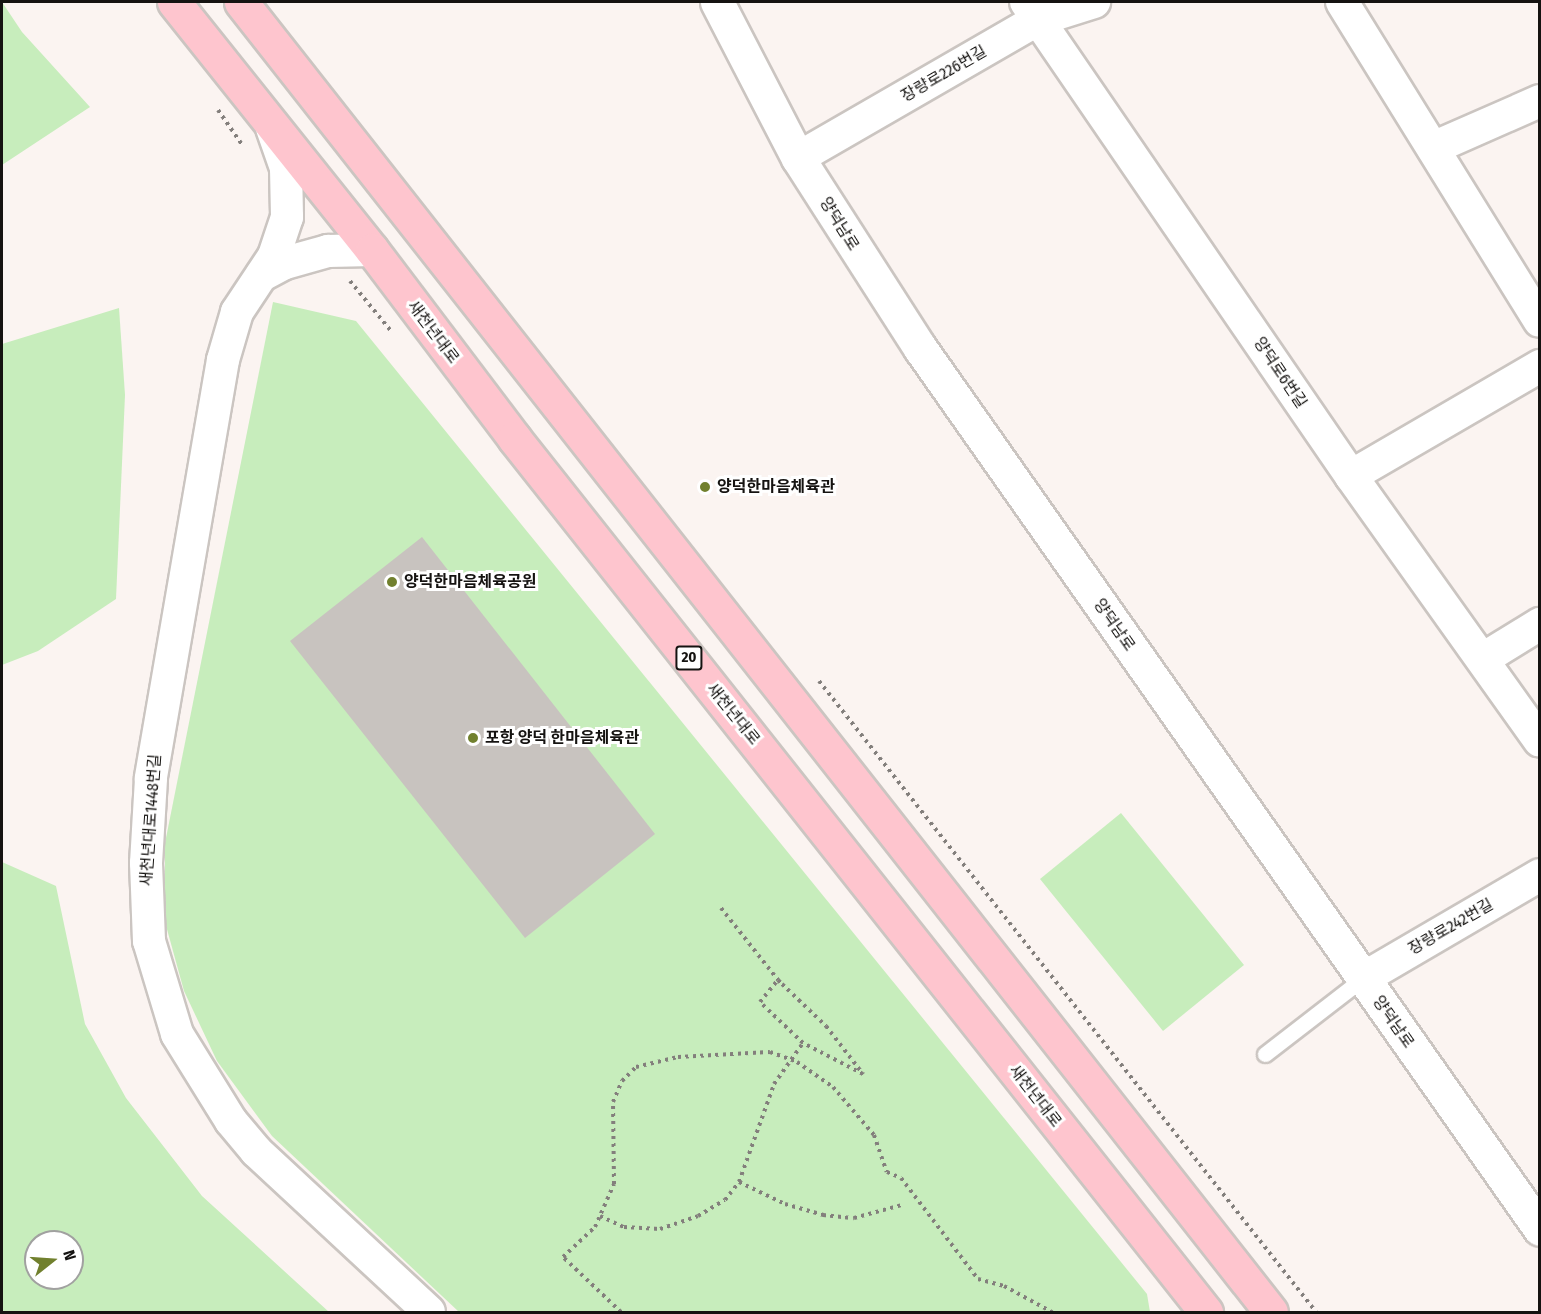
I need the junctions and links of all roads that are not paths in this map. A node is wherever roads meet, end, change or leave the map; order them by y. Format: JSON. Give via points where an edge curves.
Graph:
{"nodes":[{"id":1,"x":174,"y":2,"type":"edge"},
{"id":2,"x":241,"y":2,"type":"edge"},
{"id":3,"x":717,"y":2,"type":"edge"},
{"id":4,"x":1094,"y":2,"type":"edge"},
{"id":5,"x":1342,"y":2,"type":"edge"},
{"id":6,"x":1031,"y":11,"type":"edge"},
{"id":7,"x":1539,"y":100,"type":"edge"},
{"id":8,"x":271,"y":126,"type":"junction"},
{"id":9,"x":1433,"y":148,"type":"junction"},
{"id":10,"x":798,"y":158,"type":"junction"},
{"id":11,"x":372,"y":250,"type":"junction"},
{"id":12,"x":262,"y":275,"type":"junction"},
{"id":13,"x":1539,"y":321,"type":"edge"},
{"id":14,"x":1539,"y":366,"type":"edge"},
{"id":15,"x":1351,"y":476,"type":"junction"},
{"id":16,"x":1539,"y":624,"type":"edge"},
{"id":17,"x":1483,"y":659,"type":"junction"},
{"id":18,"x":1539,"y":741,"type":"edge"},
{"id":19,"x":1539,"y":875,"type":"edge"},
{"id":20,"x":1362,"y":979,"type":"junction"},
{"id":21,"x":1265,"y":1054,"type":"dead end"},
{"id":22,"x":1539,"y":1229,"type":"edge"},
{"id":23,"x":429,"y":1312,"type":"edge"},
{"id":24,"x":1206,"y":1312,"type":"edge"},
{"id":25,"x":1271,"y":1312,"type":"edge"}],
"edges":[{"from":1,"to":8,"type":"main road","name":"새천년대로","number":"20"},
{"from":2,"to":25,"type":"main road"},
{"from":3,"to":10,"type":"street","name":"양덕남로"},
{"from":4,"to":6,"type":"street","name":"장량로226번길"},
{"from":5,"to":9,"type":"street"},
{"from":6,"to":10,"type":"street","name":"장량로226번길"},
{"from":6,"to":15,"type":"street","name":"양덕로6번길"},
{"from":7,"to":9,"type":"street"},
{"from":8,"to":11,"type":"main road","name":"새천년대로","number":"20"},
{"from":8,"to":12,"type":"street","name":"새천년대로1448번길","via":[[286,168],[289,194],[281,239]]},
{"from":9,"to":13,"type":"street"},
{"from":10,"to":20,"type":"street","name":"양덕남로","via":[[920,348]]},
{"from":11,"to":12,"type":"street","name":"새천년대로1448번길","via":[[327,251],[285,263]]},
{"from":11,"to":24,"type":"main road","name":"새천년대로","number":"20","via":[[514,438]]},
{"from":12,"to":23,"type":"street","name":"새천년대로1448번길","via":[[237,312],[225,352],[163,706],[148,825],[149,941],[177,1034],[231,1121],[256,1151]]},
{"from":14,"to":15,"type":"street"},
{"from":15,"to":17,"type":"street","name":"양덕로6번길"},
{"from":16,"to":17,"type":"street"},
{"from":17,"to":18,"type":"street","name":"양덕로6번길"},
{"from":19,"to":20,"type":"street","name":"장량로242번길"},
{"from":20,"to":21,"type":"lane"},
{"from":20,"to":22,"type":"street","name":"양덕남로"}]}
